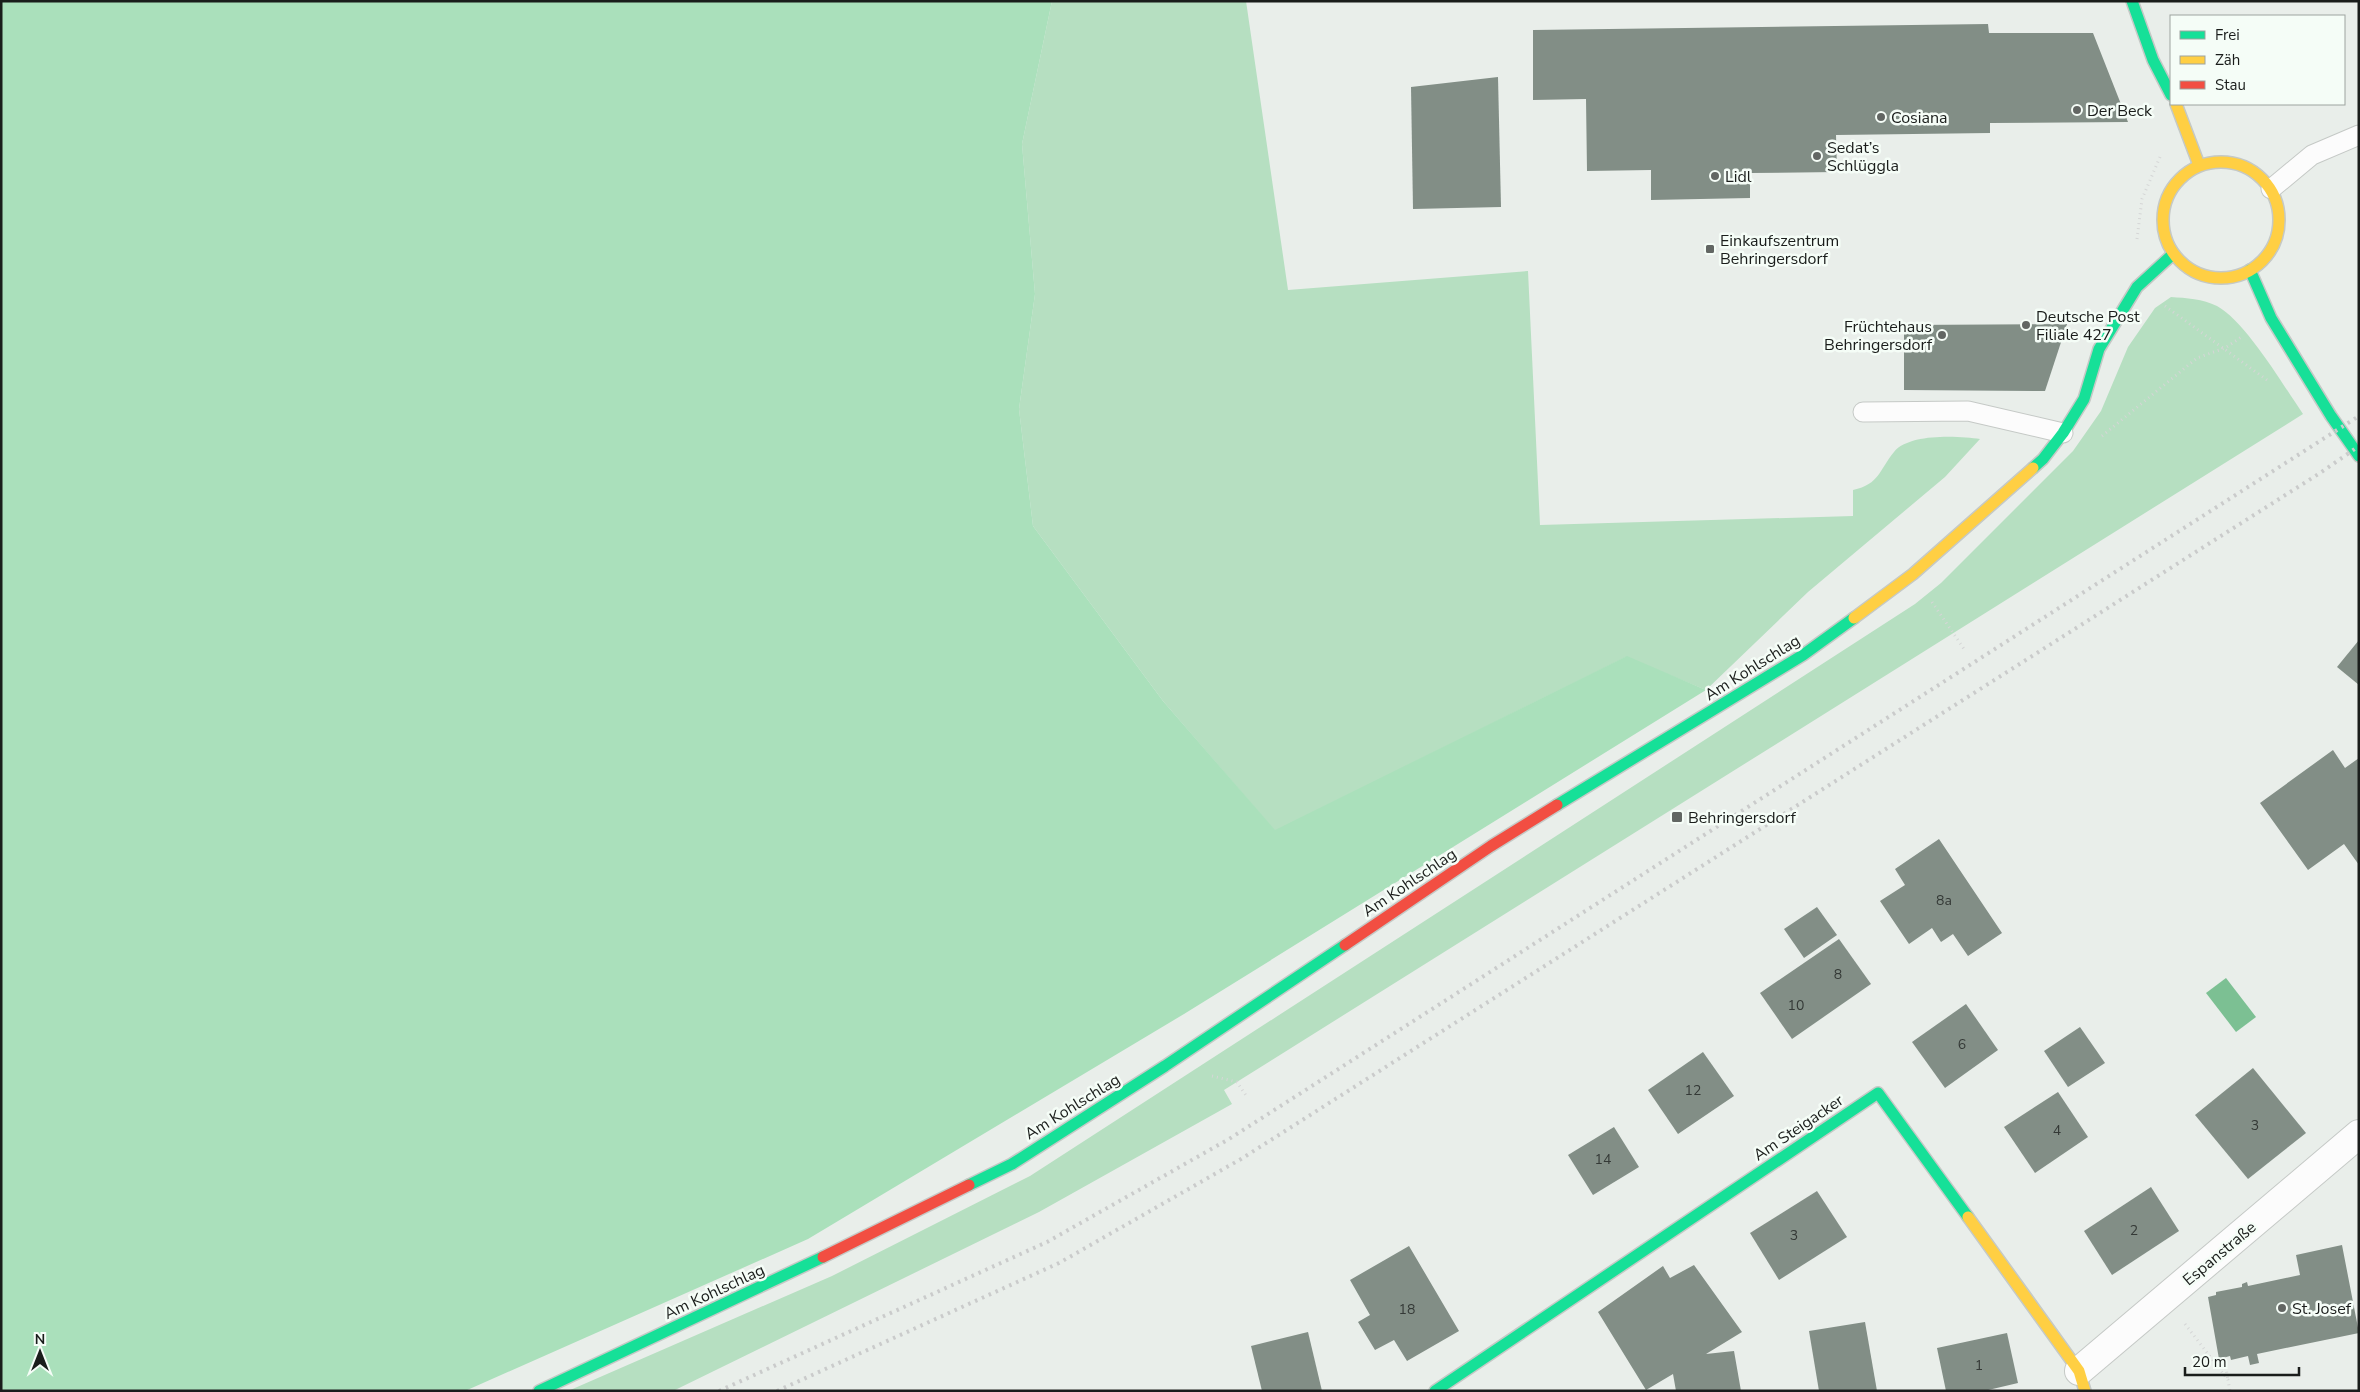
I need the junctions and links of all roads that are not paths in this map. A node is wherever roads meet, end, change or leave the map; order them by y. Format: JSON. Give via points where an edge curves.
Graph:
{"nodes":[{"id":1,"x":2132,"y":1,"type":"edge"},
{"id":2,"x":2170,"y":93,"type":"edge"},
{"id":3,"x":2176,"y":105,"type":"edge"},
{"id":4,"x":2359,"y":135,"type":"edge"},
{"id":5,"x":2199,"y":165,"type":"junction"},
{"id":6,"x":2271,"y":189,"type":"junction"},
{"id":7,"x":2173,"y":254,"type":"junction"},
{"id":8,"x":2250,"y":270,"type":"junction"},
{"id":9,"x":1863,"y":412,"type":"dead end"},
{"id":10,"x":2063,"y":434,"type":"junction"},
{"id":11,"x":2359,"y":456,"type":"edge"},
{"id":12,"x":2359,"y":1134,"type":"edge"},
{"id":13,"x":2082,"y":1381,"type":"edge"},
{"id":14,"x":539,"y":1391,"type":"edge"},
{"id":15,"x":1434,"y":1391,"type":"edge"}],
"edges":[{"from":1,"to":2,"type":"street","via":[[2153,60]]},
{"from":3,"to":5,"type":"street"},
{"from":4,"to":6,"type":"lane","via":[[2312,154]]},
{"from":5,"to":6,"type":"street","via":[[2221,161],[2238,163],[2260,176]]},
{"from":5,"to":7,"type":"street","via":[[2180,176],[2168,194],[2162,217],[2165,238]]},
{"from":6,"to":8,"type":"street","via":[[2278,208],[2279,228],[2272,248]]},
{"from":7,"to":8,"type":"street","via":[[2190,270],[2205,276],[2236,276]]},
{"from":7,"to":10,"type":"street","name":"Am Kohlschlag","via":[[2137,287],[2099,349],[2084,399]]},
{"from":8,"to":11,"type":"street","via":[[2271,318]]},
{"from":9,"to":10,"type":"lane","via":[[1968,411]]},
{"from":10,"to":14,"type":"street","name":"Am Kohlschlag","via":[[2043,459],[1913,574],[1803,655],[1491,846],[1165,1066],[1012,1164],[819,1260]]},
{"from":12,"to":13,"type":"street","name":"Espanstraße","via":[[2165,1298]]},
{"from":13,"to":15,"type":"street","name":"Am Steigacker","via":[[1878,1093]]}]}
